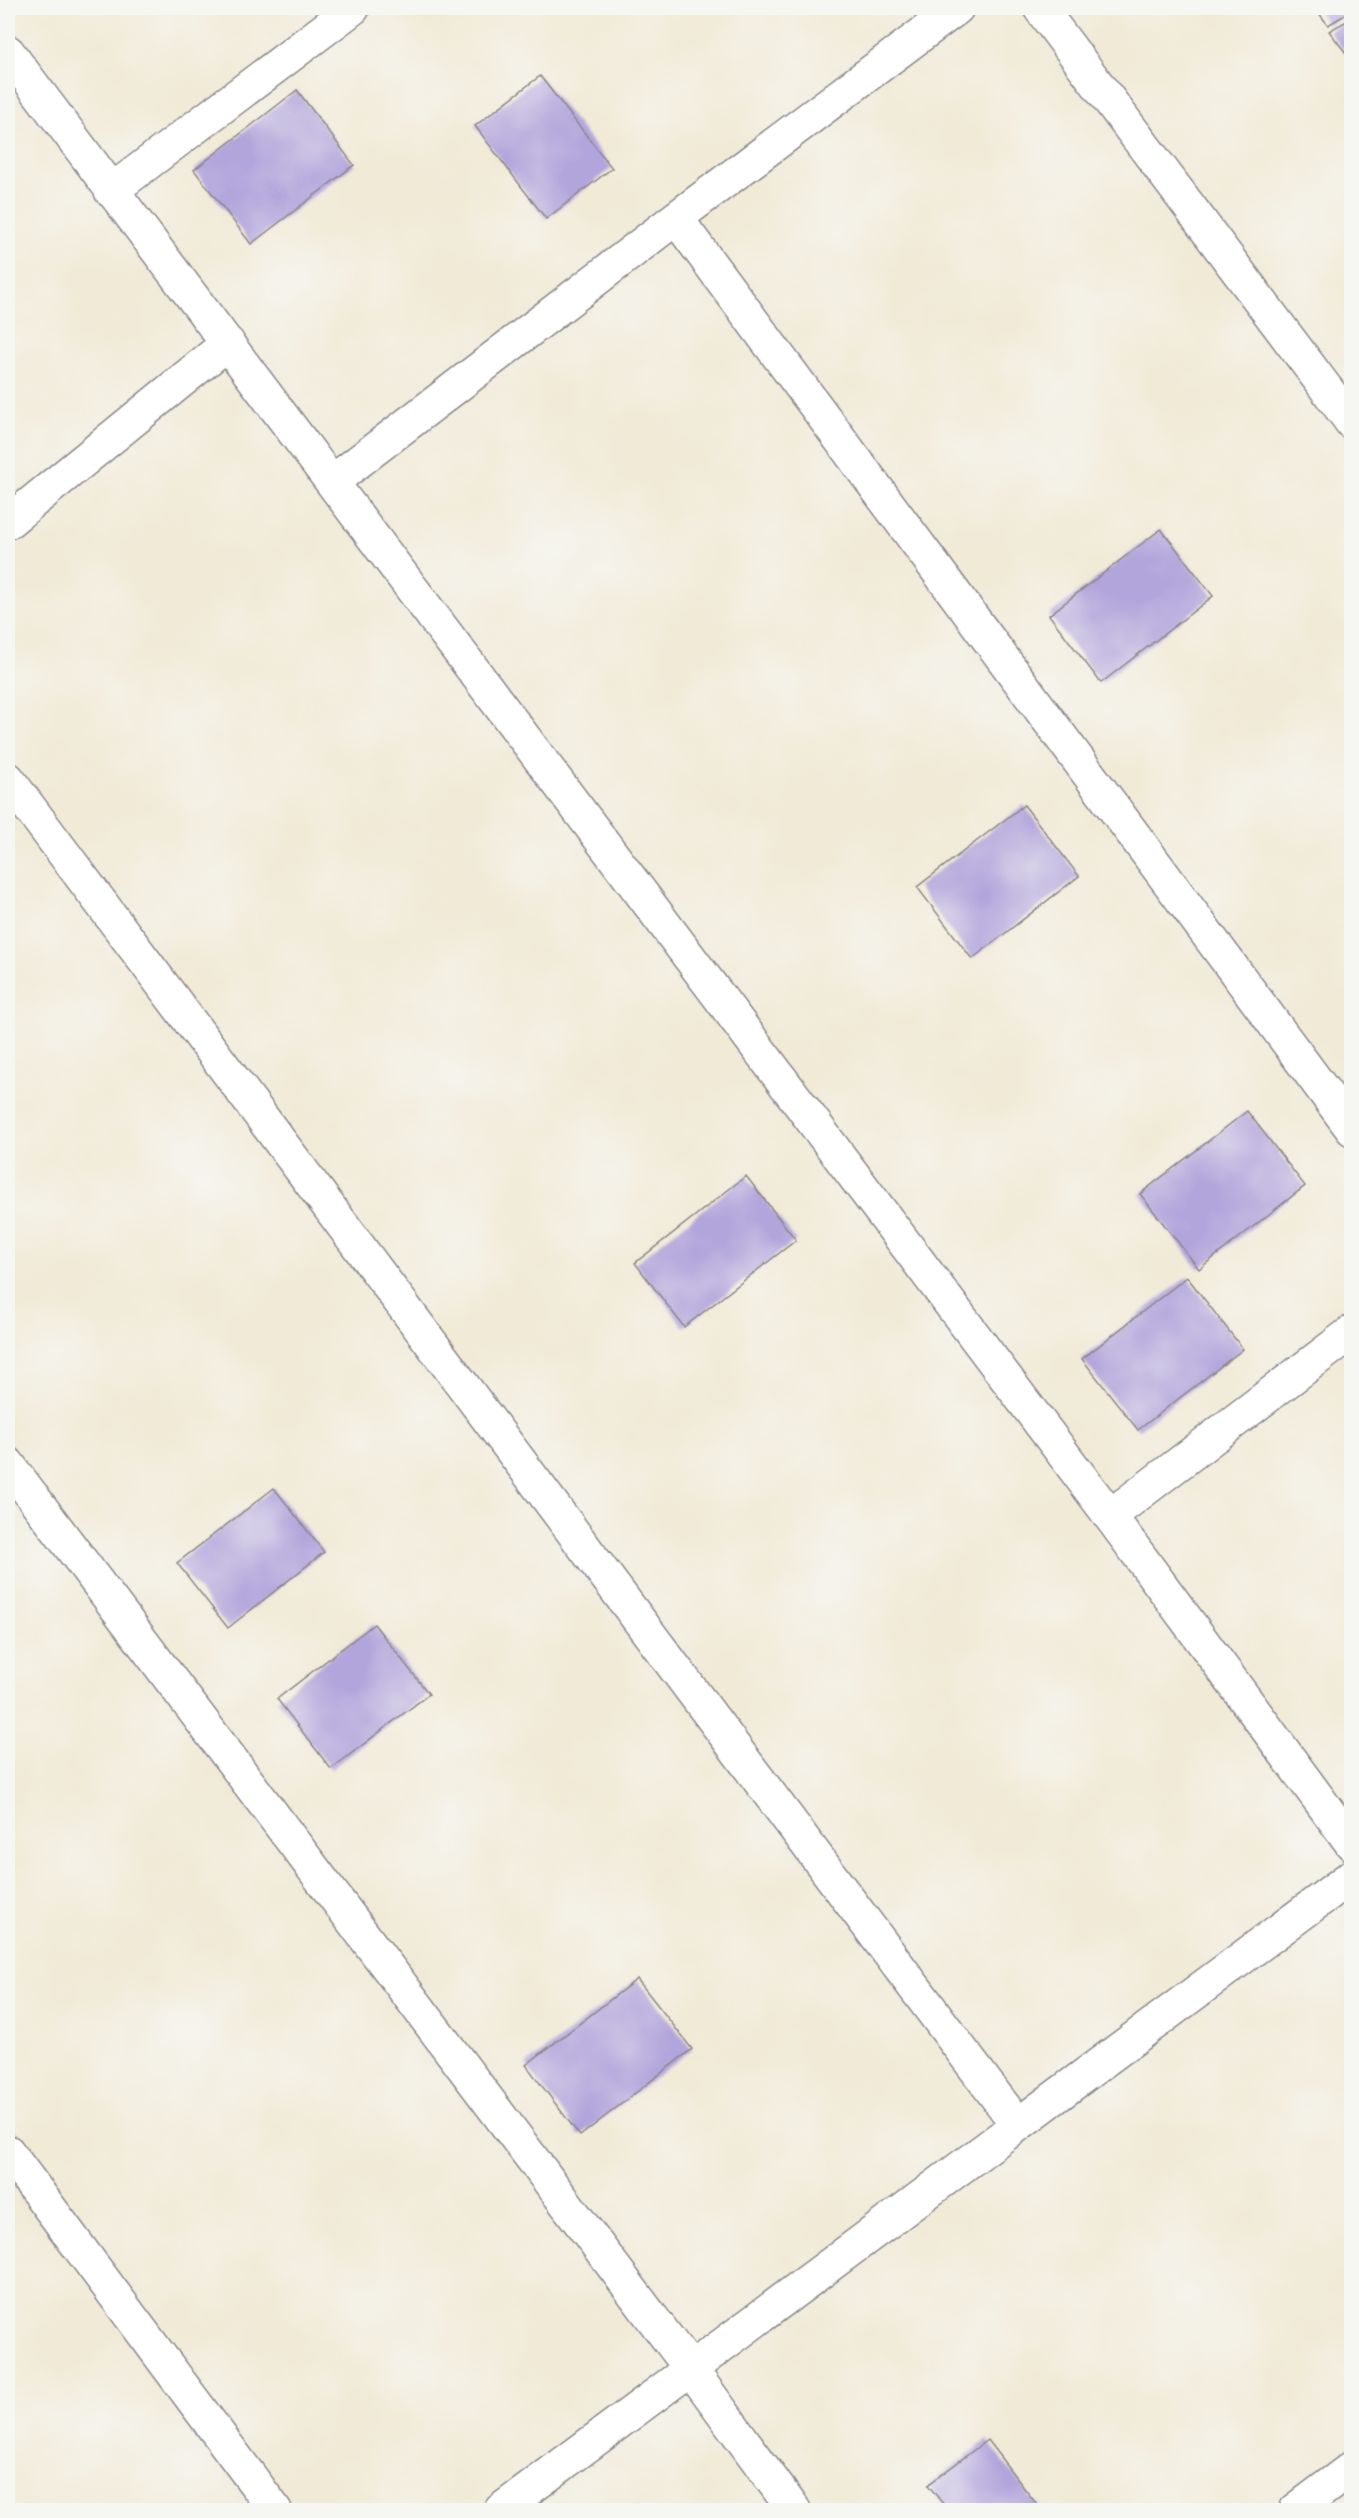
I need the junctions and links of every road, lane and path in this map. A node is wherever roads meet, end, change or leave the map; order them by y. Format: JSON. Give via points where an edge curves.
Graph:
{"nodes":[{"id":1,"x":353,"y":8,"type":"edge"},
{"id":2,"x":957,"y":8,"type":"edge"},
{"id":3,"x":1040,"y":8,"type":"edge"},
{"id":4,"x":8,"y":52,"type":"edge"},
{"id":5,"x":111,"y":191,"type":"junction"},
{"id":6,"x":676,"y":218,"type":"junction"},
{"id":7,"x":228,"y":343,"type":"junction"},
{"id":8,"x":1352,"y":423,"type":"edge"},
{"id":9,"x":332,"y":482,"type":"junction"},
{"id":10,"x":8,"y":522,"type":"edge"},
{"id":11,"x":8,"y":779,"type":"edge"},
{"id":12,"x":1352,"y":1129,"type":"edge"},
{"id":13,"x":1352,"y":1332,"type":"edge"},
{"id":14,"x":8,"y":1464,"type":"edge"},
{"id":15,"x":1110,"y":1516,"type":"junction"},
{"id":16,"x":1352,"y":1844,"type":"edge"},
{"id":17,"x":1352,"y":1876,"type":"edge"},
{"id":18,"x":1017,"y":2124,"type":"junction"},
{"id":19,"x":8,"y":2152,"type":"edge"},
{"id":20,"x":690,"y":2368,"type":"junction"},
{"id":21,"x":1352,"y":2469,"type":"edge"},
{"id":22,"x":275,"y":2511,"type":"edge"},
{"id":23,"x":501,"y":2511,"type":"edge"},
{"id":24,"x":794,"y":2511,"type":"edge"},
{"id":25,"x":1296,"y":2511,"type":"edge"}],
"edges":[{"from":1,"to":5,"type":"street"},
{"from":2,"to":6,"type":"street"},
{"from":3,"to":8,"type":"street"},
{"from":4,"to":5,"type":"street"},
{"from":5,"to":7,"type":"street"},
{"from":6,"to":9,"type":"street"},
{"from":6,"to":12,"type":"street"},
{"from":7,"to":9,"type":"street"},
{"from":7,"to":10,"type":"street"},
{"from":9,"to":15,"type":"street"},
{"from":11,"to":18,"type":"street"},
{"from":13,"to":15,"type":"street"},
{"from":14,"to":20,"type":"street"},
{"from":15,"to":16,"type":"street"},
{"from":17,"to":18,"type":"street"},
{"from":18,"to":20,"type":"street"},
{"from":19,"to":22,"type":"street"},
{"from":20,"to":23,"type":"street"},
{"from":20,"to":24,"type":"street"},
{"from":21,"to":25,"type":"street"}]}
